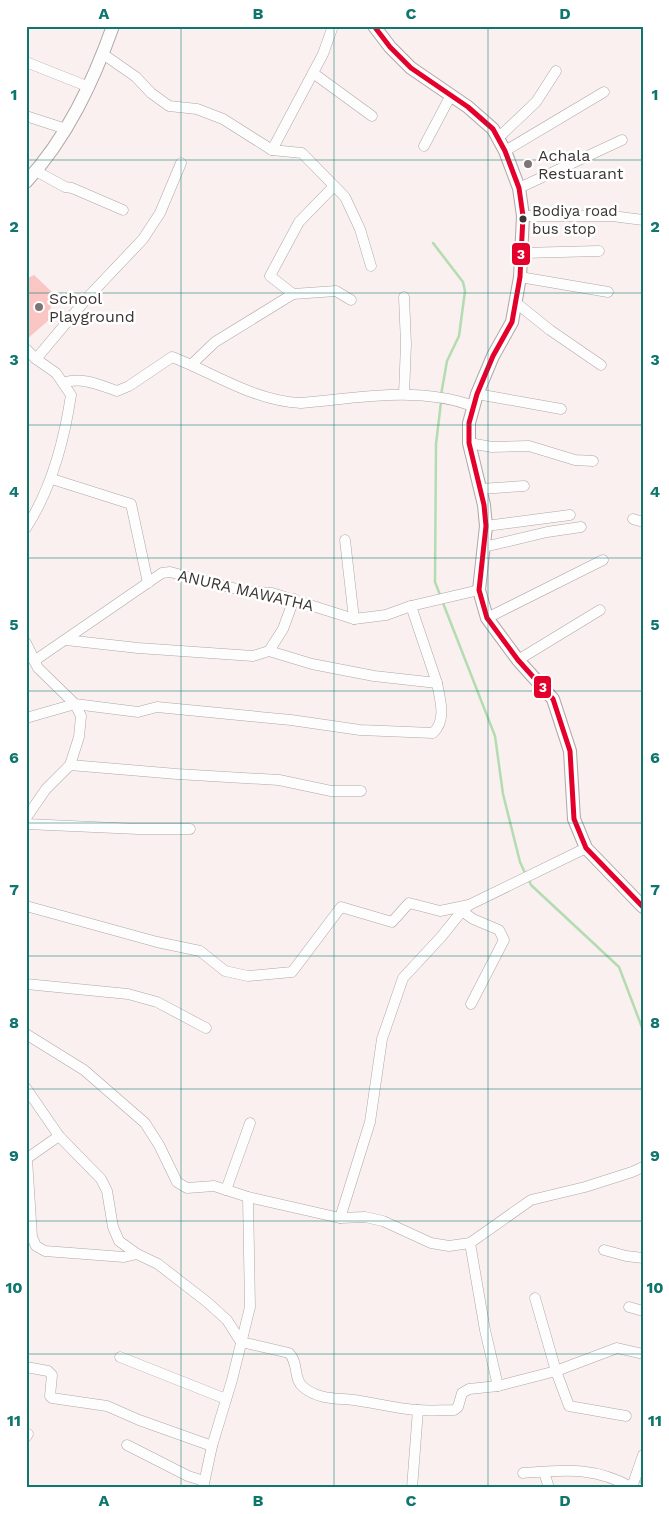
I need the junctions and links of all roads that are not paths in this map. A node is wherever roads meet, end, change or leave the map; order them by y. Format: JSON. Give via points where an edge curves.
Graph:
{"nodes":[{"id":1,"x":113,"y":26,"type":"edge"},
{"id":2,"x":333,"y":26,"type":"edge"},
{"id":3,"x":374,"y":26,"type":"edge"},
{"id":4,"x":103,"y":54,"type":"junction"},
{"id":5,"x":26,"y":62,"type":"edge"},
{"id":6,"x":556,"y":71,"type":"dead end"},
{"id":7,"x":313,"y":73,"type":"junction"},
{"id":8,"x":89,"y":87,"type":"junction"},
{"id":9,"x":604,"y":92,"type":"dead end"},
{"id":10,"x":451,"y":95,"type":"junction"},
{"id":11,"x":26,"y":116,"type":"edge"},
{"id":12,"x":372,"y":116,"type":"dead end"},
{"id":13,"x":66,"y":129,"type":"junction"},
{"id":14,"x":498,"y":138,"type":"junction"},
{"id":15,"x":622,"y":140,"type":"dead end"},
{"id":16,"x":424,"y":146,"type":"dead end"},
{"id":17,"x":272,"y":150,"type":"junction"},
{"id":18,"x":505,"y":151,"type":"junction"},
{"id":19,"x":181,"y":164,"type":"dead end"},
{"id":20,"x":36,"y":171,"type":"junction"},
{"id":21,"x":26,"y":182,"type":"edge"},
{"id":22,"x":334,"y":186,"type":"junction"},
{"id":23,"x":519,"y":188,"type":"junction"},
{"id":24,"x":123,"y":210,"type":"dead end"},
{"id":25,"x":523,"y":216,"type":"junction"},
{"id":26,"x":643,"y":220,"type":"edge"},
{"id":27,"x":599,"y":251,"type":"dead end"},
{"id":28,"x":522,"y":253,"type":"junction"},
{"id":29,"x":371,"y":266,"type":"dead end"},
{"id":30,"x":520,"y":276,"type":"junction"},
{"id":31,"x":608,"y":292,"type":"dead end"},
{"id":32,"x":293,"y":294,"type":"junction"},
{"id":33,"x":404,"y":297,"type":"dead end"},
{"id":34,"x":351,"y":300,"type":"dead end"},
{"id":35,"x":516,"y":302,"type":"junction"},
{"id":36,"x":26,"y":350,"type":"edge"},
{"id":37,"x":36,"y":359,"type":"junction"},
{"id":38,"x":192,"y":364,"type":"junction"},
{"id":39,"x":601,"y":364,"type":"dead end"},
{"id":40,"x":63,"y":383,"type":"junction"},
{"id":41,"x":404,"y":394,"type":"junction"},
{"id":42,"x":475,"y":400,"type":"junction"},
{"id":43,"x":561,"y":409,"type":"dead end"},
{"id":44,"x":469,"y":443,"type":"junction"},
{"id":45,"x":593,"y":461,"type":"dead end"},
{"id":46,"x":52,"y":479,"type":"junction"},
{"id":47,"x":524,"y":486,"type":"dead end"},
{"id":48,"x":480,"y":489,"type":"junction"},
{"id":49,"x":570,"y":515,"type":"dead end"},
{"id":50,"x":486,"y":526,"type":"junction"},
{"id":51,"x":26,"y":528,"type":"edge"},
{"id":52,"x":581,"y":528,"type":"dead end"},
{"id":53,"x":345,"y":540,"type":"dead end"},
{"id":54,"x":484,"y":547,"type":"junction"},
{"id":55,"x":603,"y":560,"type":"dead end"},
{"id":56,"x":148,"y":583,"type":"junction"},
{"id":57,"x":480,"y":590,"type":"junction"},
{"id":58,"x":294,"y":599,"type":"junction"},
{"id":59,"x":411,"y":606,"type":"junction"},
{"id":60,"x":600,"y":610,"type":"dead end"},
{"id":61,"x":354,"y":618,"type":"junction"},
{"id":62,"x":487,"y":618,"type":"junction"},
{"id":63,"x":66,"y":640,"type":"junction"},
{"id":64,"x":26,"y":643,"type":"edge"},
{"id":65,"x":269,"y":651,"type":"junction"},
{"id":66,"x":518,"y":660,"type":"junction"},
{"id":67,"x":34,"y":661,"type":"junction"},
{"id":68,"x":437,"y":683,"type":"junction"},
{"id":69,"x":75,"y":704,"type":"junction"},
{"id":70,"x":26,"y":718,"type":"edge"},
{"id":71,"x":70,"y":764,"type":"junction"},
{"id":72,"x":361,"y":791,"type":"dead end"},
{"id":73,"x":26,"y":818,"type":"edge"},
{"id":74,"x":26,"y":824,"type":"edge"},
{"id":75,"x":190,"y":829,"type":"dead end"},
{"id":76,"x":586,"y":848,"type":"junction"},
{"id":77,"x":26,"y":906,"type":"edge"},
{"id":78,"x":643,"y":906,"type":"edge"},
{"id":79,"x":466,"y":908,"type":"junction"},
{"id":80,"x":26,"y":984,"type":"edge"},
{"id":81,"x":471,"y":1004,"type":"dead end"},
{"id":82,"x":206,"y":1028,"type":"dead end"},
{"id":83,"x":26,"y":1034,"type":"edge"},
{"id":84,"x":26,"y":1088,"type":"edge"},
{"id":85,"x":250,"y":1123,"type":"dead end"},
{"id":86,"x":59,"y":1136,"type":"junction"},
{"id":87,"x":27,"y":1159,"type":"edge"},
{"id":88,"x":643,"y":1167,"type":"edge"},
{"id":89,"x":226,"y":1190,"type":"junction"},
{"id":90,"x":248,"y":1197,"type":"junction"},
{"id":91,"x":340,"y":1218,"type":"junction"},
{"id":92,"x":470,"y":1243,"type":"junction"},
{"id":93,"x":604,"y":1250,"type":"dead end"},
{"id":94,"x":137,"y":1254,"type":"junction"},
{"id":95,"x":643,"y":1258,"type":"edge"},
{"id":96,"x":535,"y":1298,"type":"dead end"},
{"id":97,"x":629,"y":1306,"type":"dead end"},
{"id":98,"x":643,"y":1311,"type":"edge"},
{"id":99,"x":241,"y":1342,"type":"junction"},
{"id":100,"x":643,"y":1354,"type":"edge"},
{"id":101,"x":120,"y":1357,"type":"dead end"},
{"id":102,"x":26,"y":1367,"type":"edge"},
{"id":103,"x":556,"y":1371,"type":"junction"},
{"id":104,"x":498,"y":1386,"type":"junction"},
{"id":105,"x":226,"y":1399,"type":"junction"},
{"id":106,"x":418,"y":1410,"type":"junction"},
{"id":107,"x":626,"y":1416,"type":"dead end"},
{"id":108,"x":127,"y":1445,"type":"dead end"},
{"id":109,"x":212,"y":1446,"type":"junction"},
{"id":110,"x":643,"y":1455,"type":"edge"},
{"id":111,"x":544,"y":1472,"type":"junction"},
{"id":112,"x":523,"y":1473,"type":"dead end"},
{"id":113,"x":204,"y":1484,"type":"edge"},
{"id":114,"x":633,"y":1487,"type":"edge"},
{"id":115,"x":412,"y":1488,"type":"edge"},
{"id":116,"x":550,"y":1488,"type":"edge"}],
"edges":[{"from":1,"to":4,"type":"main road"},
{"from":2,"to":7,"type":"street"},
{"from":3,"to":10,"type":"main road","via":[[411,68]]},
{"from":4,"to":8,"type":"main road"},
{"from":4,"to":17,"type":"street","via":[[169,106],[196,109],[223,118]]},
{"from":5,"to":8,"type":"street"},
{"from":6,"to":14,"type":"street","via":[[536,102]]},
{"from":7,"to":12,"type":"street"},
{"from":7,"to":17,"type":"street"},
{"from":8,"to":13,"type":"main road"},
{"from":9,"to":18,"type":"street"},
{"from":10,"to":14,"type":"main road","via":[[493,129]]},
{"from":10,"to":16,"type":"street"},
{"from":11,"to":13,"type":"street"},
{"from":13,"to":20,"type":"main road"},
{"from":14,"to":18,"type":"main road"},
{"from":15,"to":23,"type":"street"},
{"from":17,"to":22,"type":"street","via":[[302,153]]},
{"from":18,"to":23,"type":"main road"},
{"from":19,"to":37,"type":"street","via":[[160,213],[143,239]]},
{"from":20,"to":21,"type":"main road"},
{"from":20,"to":24,"type":"street","via":[[65,188]]},
{"from":22,"to":29,"type":"street","via":[[345,197],[360,229]]},
{"from":22,"to":32,"type":"street","via":[[299,222],[270,276]]},
{"from":23,"to":25,"type":"main road"},
{"from":25,"to":26,"type":"street","via":[[612,216]]},
{"from":25,"to":28,"type":"main road"},
{"from":27,"to":28,"type":"street"},
{"from":28,"to":30,"type":"main road"},
{"from":30,"to":31,"type":"street"},
{"from":30,"to":35,"type":"main road"},
{"from":32,"to":34,"type":"street","via":[[336,291]]},
{"from":32,"to":38,"type":"street","via":[[215,342]]},
{"from":33,"to":41,"type":"street"},
{"from":35,"to":39,"type":"street","via":[[550,330]]},
{"from":35,"to":42,"type":"main road","via":[[512,322],[493,356]]},
{"from":36,"to":37,"type":"street"},
{"from":37,"to":40,"type":"street","via":[[56,373]]},
{"from":38,"to":40,"type":"street","via":[[172,357],[116,391],[99,384],[72,380]]},
{"from":38,"to":41,"type":"street","via":[[240,389],[288,403]]},
{"from":40,"to":46,"type":"street","via":[[72,395]]},
{"from":41,"to":42,"type":"street"},
{"from":42,"to":43,"type":"street"},
{"from":42,"to":44,"type":"main road"},
{"from":44,"to":45,"type":"street","via":[[492,447],[529,446],[575,460]]},
{"from":44,"to":48,"type":"main road"},
{"from":46,"to":51,"type":"street"},
{"from":46,"to":56,"type":"street","via":[[131,504]]},
{"from":47,"to":48,"type":"street"},
{"from":48,"to":50,"type":"main road"},
{"from":49,"to":50,"type":"street"},
{"from":50,"to":54,"type":"main road"},
{"from":52,"to":54,"type":"street","via":[[547,532]]},
{"from":53,"to":61,"type":"street"},
{"from":54,"to":57,"type":"main road"},
{"from":55,"to":62,"type":"street"},
{"from":56,"to":58,"type":"street","name":"ANURA MAWATHA","via":[[162,573],[170,572]]},
{"from":56,"to":63,"type":"street","name":"ANURA MAWATHA"},
{"from":57,"to":59,"type":"street","name":"ANURA MAWATHA"},
{"from":57,"to":62,"type":"main road"},
{"from":58,"to":61,"type":"street","name":"ANURA MAWATHA"},
{"from":58,"to":65,"type":"street","via":[[283,628]]},
{"from":59,"to":61,"type":"street","name":"ANURA MAWATHA","via":[[386,615]]},
{"from":59,"to":68,"type":"street"},
{"from":60,"to":66,"type":"street"},
{"from":62,"to":66,"type":"main road"},
{"from":63,"to":65,"type":"street","via":[[253,656]]},
{"from":63,"to":67,"type":"street","name":"ANURA MAWATHA"},
{"from":64,"to":67,"type":"street"},
{"from":65,"to":68,"type":"street","via":[[312,664],[374,676]]},
{"from":66,"to":76,"type":"main road","via":[[552,699],[570,751],[574,819]]},
{"from":67,"to":69,"type":"street"},
{"from":68,"to":69,"type":"street","via":[[442,712],[440,727],[433,733],[360,730],[157,707],[138,712]]},
{"from":69,"to":70,"type":"street"},
{"from":69,"to":71,"type":"street","via":[[81,716],[79,737]]},
{"from":71,"to":72,"type":"street","via":[[279,780],[331,791]]},
{"from":71,"to":73,"type":"street","via":[[46,789]]},
{"from":74,"to":75,"type":"street"},
{"from":76,"to":78,"type":"main road"},
{"from":76,"to":79,"type":"street"},
{"from":77,"to":79,"type":"street","via":[[200,951],[226,971],[248,976],[292,972],[341,907],[392,922],[409,903],[440,911]]},
{"from":79,"to":81,"type":"street","via":[[473,920],[499,930],[504,940]]},
{"from":79,"to":91,"type":"street","via":[[403,978],[382,1039],[370,1122]]},
{"from":80,"to":82,"type":"street","via":[[128,994],[157,1002]]},
{"from":83,"to":89,"type":"street","via":[[84,1070],[145,1123],[177,1182],[187,1188],[214,1186]]},
{"from":84,"to":86,"type":"street"},
{"from":85,"to":89,"type":"street"},
{"from":86,"to":87,"type":"street"},
{"from":86,"to":94,"type":"street","via":[[100,1179],[107,1191],[119,1241]]},
{"from":87,"to":94,"type":"street","via":[[32,1237],[36,1246],[46,1251],[124,1257]]},
{"from":88,"to":92,"type":"street","via":[[585,1187],[531,1200]]},
{"from":89,"to":90,"type":"street"},
{"from":90,"to":91,"type":"street"},
{"from":90,"to":99,"type":"street","via":[[250,1307]]},
{"from":91,"to":92,"type":"street","via":[[365,1217],[383,1221],[431,1243],[449,1246]]},
{"from":92,"to":104,"type":"street","via":[[484,1330]]},
{"from":93,"to":95,"type":"street"},
{"from":94,"to":99,"type":"street","via":[[158,1264],[208,1302],[227,1320]]},
{"from":96,"to":103,"type":"street"},
{"from":97,"to":98,"type":"street"},
{"from":99,"to":105,"type":"street"},
{"from":99,"to":106,"type":"street","via":[[290,1353],[301,1386],[314,1394]]},
{"from":100,"to":103,"type":"street","via":[[617,1348]]},
{"from":101,"to":105,"type":"street"},
{"from":102,"to":109,"type":"street","via":[[48,1371],[52,1375],[52,1398],[107,1406]]},
{"from":103,"to":104,"type":"street"},
{"from":103,"to":107,"type":"street","via":[[569,1406]]},
{"from":104,"to":106,"type":"street","via":[[468,1389],[462,1393],[454,1410]]},
{"from":105,"to":109,"type":"street"},
{"from":106,"to":115,"type":"street"},
{"from":108,"to":113,"type":"street"},
{"from":109,"to":113,"type":"street"},
{"from":110,"to":114,"type":"street"},
{"from":111,"to":112,"type":"street"},
{"from":111,"to":114,"type":"street","via":[[594,1472]]},
{"from":111,"to":116,"type":"street"}]}
